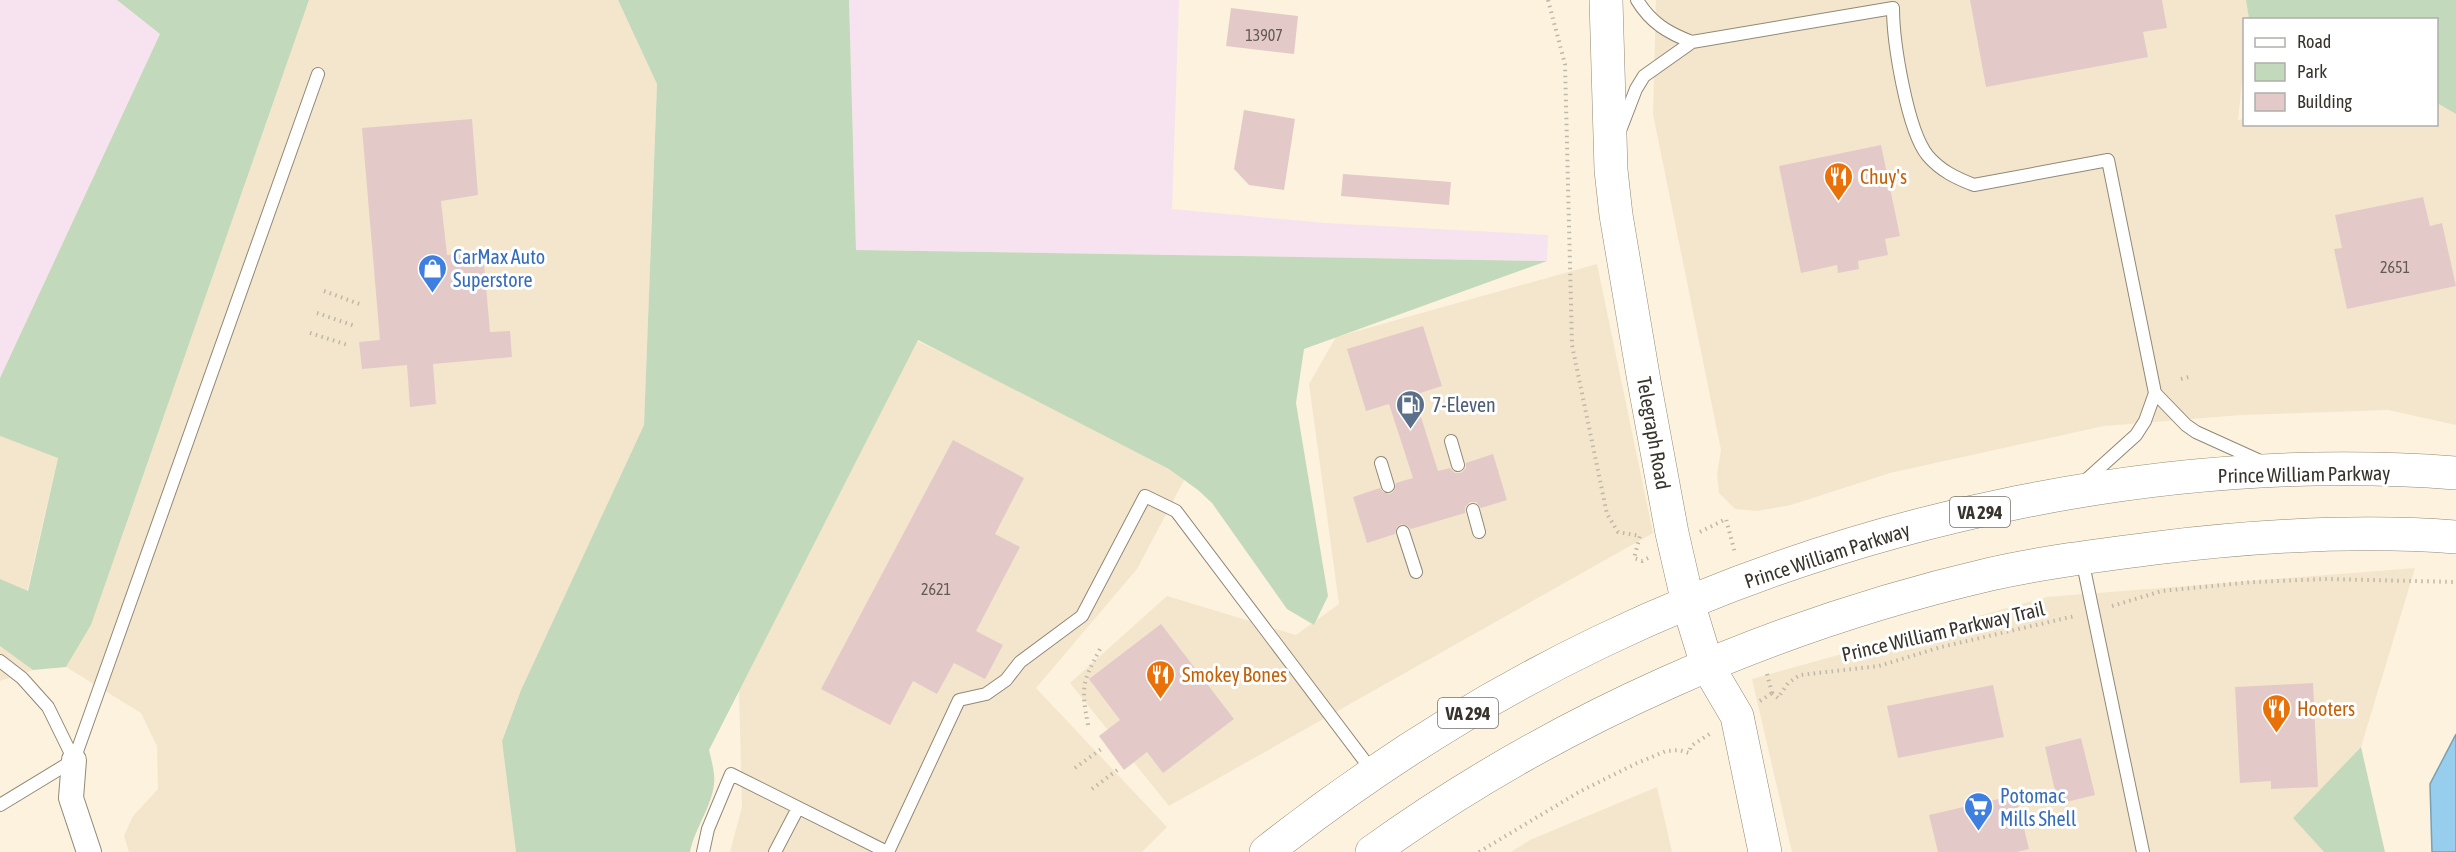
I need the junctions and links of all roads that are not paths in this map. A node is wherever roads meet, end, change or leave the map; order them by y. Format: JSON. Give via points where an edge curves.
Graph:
{"nodes":[{"id":1,"x":1606,"y":0,"type":"edge"},
{"id":2,"x":1637,"y":0,"type":"edge"},
{"id":3,"x":1893,"y":4,"type":"edge"},
{"id":4,"x":1692,"y":42,"type":"junction"},
{"id":5,"x":318,"y":74,"type":"dead end"},
{"id":6,"x":1610,"y":157,"type":"junction"},
{"id":7,"x":2154,"y":393,"type":"junction"},
{"id":8,"x":1451,"y":441,"type":"dead end"},
{"id":9,"x":1381,"y":463,"type":"dead end"},
{"id":10,"x":1458,"y":465,"type":"dead end"},
{"id":11,"x":2283,"y":472,"type":"junction"},
{"id":12,"x":2456,"y":473,"type":"edge"},
{"id":13,"x":1388,"y":486,"type":"dead end"},
{"id":14,"x":2069,"y":494,"type":"junction"},
{"id":15,"x":1473,"y":510,"type":"dead end"},
{"id":16,"x":1403,"y":532,"type":"dead end"},
{"id":17,"x":1479,"y":532,"type":"dead end"},
{"id":18,"x":2456,"y":537,"type":"edge"},
{"id":19,"x":2082,"y":558,"type":"junction"},
{"id":20,"x":1416,"y":572,"type":"dead end"},
{"id":21,"x":1688,"y":603,"type":"junction"},
{"id":22,"x":0,"y":661,"type":"edge"},
{"id":23,"x":1707,"y":665,"type":"junction"},
{"id":24,"x":74,"y":760,"type":"junction"},
{"id":25,"x":1374,"y":773,"type":"junction"},
{"id":26,"x":0,"y":805,"type":"edge"},
{"id":27,"x":798,"y":808,"type":"junction"},
{"id":28,"x":1768,"y":846,"type":"edge"},
{"id":29,"x":90,"y":852,"type":"edge"},
{"id":30,"x":703,"y":852,"type":"edge"},
{"id":31,"x":775,"y":852,"type":"edge"},
{"id":32,"x":888,"y":852,"type":"edge"},
{"id":33,"x":1266,"y":852,"type":"edge"},
{"id":34,"x":1372,"y":852,"type":"edge"},
{"id":35,"x":2143,"y":852,"type":"edge"}],
"edges":[{"from":1,"to":6,"type":"main road","name":"Telegraph Road"},
{"from":2,"to":4,"type":"lane","via":[[1662,28]]},
{"from":3,"to":4,"type":"lane"},
{"from":3,"to":7,"type":"lane","via":[[1893,33],[1914,130],[1938,167],[1974,185],[2108,160]]},
{"from":4,"to":6,"type":"lane","via":[[1650,69],[1639,82]]},
{"from":5,"to":24,"type":"lane"},
{"from":6,"to":21,"type":"main road","name":"Telegraph Road","via":[[1644,381]]},
{"from":7,"to":11,"type":"lane","via":[[2186,426]]},
{"from":7,"to":14,"type":"lane","via":[[2136,435]]},
{"from":8,"to":10,"type":"lane"},
{"from":9,"to":13,"type":"lane"},
{"from":11,"to":12,"type":"main road","name":"Prince William Parkway","number":"VA 294","via":[[2330,469]]},
{"from":11,"to":14,"type":"main road","name":"Prince William Parkway","number":"VA 294","via":[[2172,479]]},
{"from":14,"to":21,"type":"main road","name":"Prince William Parkway","number":"VA 294","via":[[1892,533],[1772,570]]},
{"from":15,"to":17,"type":"lane"},
{"from":16,"to":20,"type":"lane"},
{"from":18,"to":19,"type":"main road","via":[[2336,534],[2236,538]]},
{"from":19,"to":23,"type":"main road","via":[[1991,574],[1854,611]]},
{"from":19,"to":35,"type":"lane"},
{"from":21,"to":23,"type":"main road","name":"Telegraph Road"},
{"from":21,"to":25,"type":"main road","name":"Prince William Parkway","number":"VA 294","via":[[1603,640],[1528,679]]},
{"from":22,"to":24,"type":"lane","via":[[48,707]]},
{"from":23,"to":28,"type":"main road","name":"Telegraph Road","via":[[1737,716]]},
{"from":23,"to":34,"type":"main road","via":[[1568,732],[1488,777]]},
{"from":24,"to":26,"type":"lane"},
{"from":24,"to":29,"type":"street","via":[[71,798]]},
{"from":25,"to":32,"type":"lane","via":[[1176,512],[1145,496],[1082,616],[1020,662],[1006,680],[986,694],[959,700]]},
{"from":25,"to":33,"type":"main road","name":"Prince William Parkway","number":"VA 294"},
{"from":27,"to":30,"type":"lane","via":[[731,774],[708,829]]},
{"from":27,"to":31,"type":"lane"},
{"from":27,"to":32,"type":"lane"}]}
